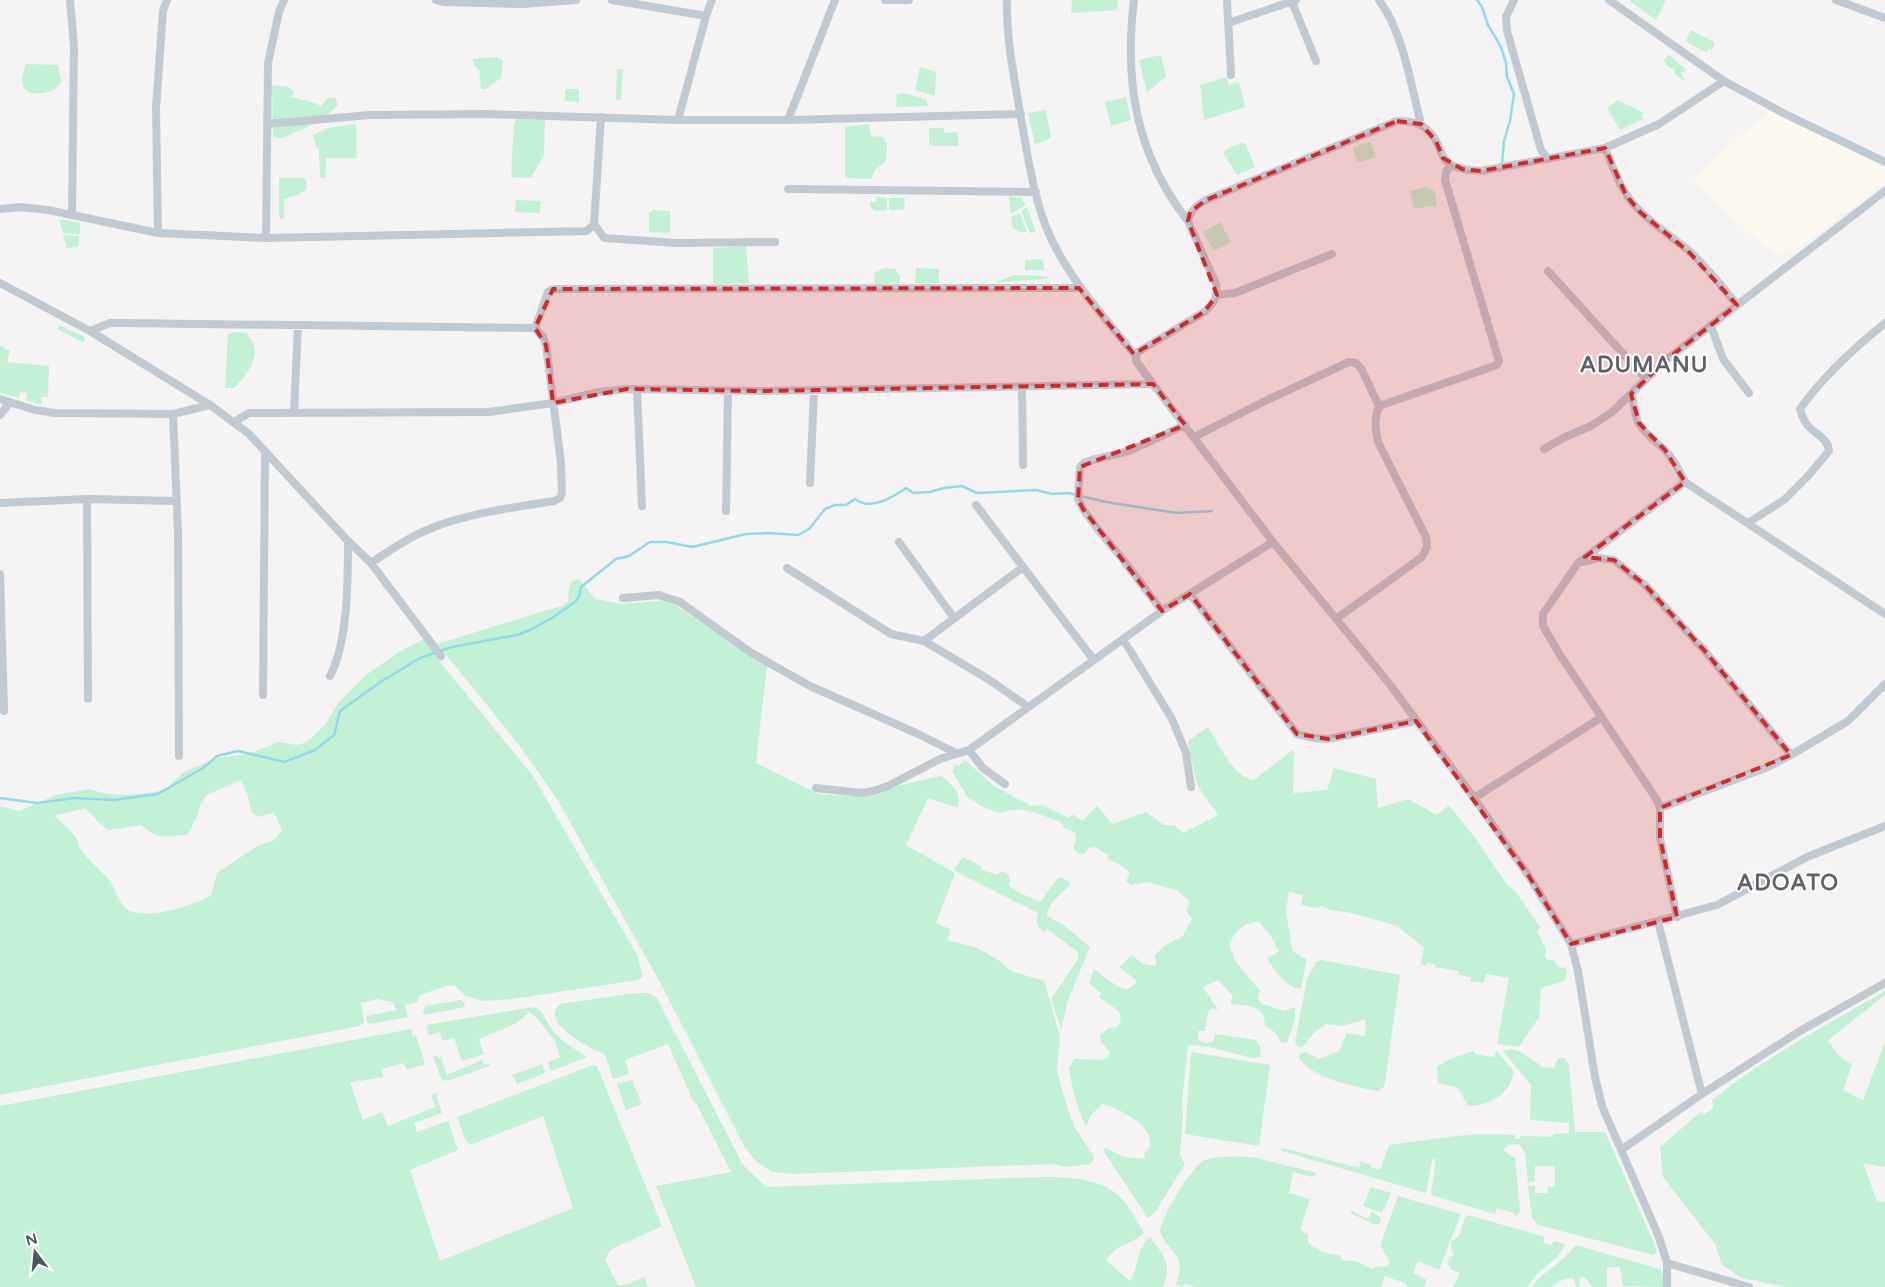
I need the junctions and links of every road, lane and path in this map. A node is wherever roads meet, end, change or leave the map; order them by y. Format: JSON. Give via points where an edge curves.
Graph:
{"nodes":[{"id":1,"x":70,"y":0,"type":"edge"},
{"id":2,"x":168,"y":0,"type":"edge"},
{"id":3,"x":284,"y":0,"type":"edge"},
{"id":4,"x":436,"y":0,"type":"edge"},
{"id":5,"x":576,"y":0,"type":"edge"},
{"id":6,"x":612,"y":0,"type":"edge"},
{"id":7,"x":712,"y":0,"type":"edge"},
{"id":8,"x":835,"y":0,"type":"edge"},
{"id":9,"x":885,"y":0,"type":"edge"},
{"id":10,"x":909,"y":0,"type":"edge"},
{"id":11,"x":1006,"y":0,"type":"edge"},
{"id":12,"x":1134,"y":0,"type":"edge"},
{"id":13,"x":1228,"y":0,"type":"edge"},
{"id":14,"x":1379,"y":0,"type":"edge"},
{"id":15,"x":1514,"y":0,"type":"edge"},
{"id":16,"x":1836,"y":0,"type":"edge"},
{"id":17,"x":1294,"y":1,"type":"edge"},
{"id":18,"x":1614,"y":1,"type":"edge"},
{"id":19,"x":706,"y":16,"type":"junction"},
{"id":20,"x":1885,"y":18,"type":"edge"},
{"id":21,"x":1228,"y":23,"type":"junction"},
{"id":22,"x":1316,"y":61,"type":"dead end"},
{"id":23,"x":1231,"y":75,"type":"dead end"},
{"id":24,"x":1724,"y":81,"type":"junction"},
{"id":25,"x":1020,"y":114,"type":"junction"},
{"id":26,"x":600,"y":117,"type":"junction"},
{"id":27,"x":678,"y":120,"type":"junction"},
{"id":28,"x":788,"y":120,"type":"junction"},
{"id":29,"x":267,"y":124,"type":"junction"},
{"id":30,"x":1421,"y":124,"type":"junction"},
{"id":31,"x":1605,"y":148,"type":"junction"},
{"id":32,"x":1548,"y":159,"type":"junction"},
{"id":33,"x":1885,"y":162,"type":"edge"},
{"id":34,"x":1451,"y":165,"type":"junction"},
{"id":35,"x":788,"y":189,"type":"dead end"},
{"id":36,"x":1885,"y":191,"type":"edge"},
{"id":37,"x":1036,"y":192,"type":"junction"},
{"id":38,"x":0,"y":209,"type":"edge"},
{"id":39,"x":72,"y":214,"type":"junction"},
{"id":40,"x":1188,"y":221,"type":"junction"},
{"id":41,"x":594,"y":224,"type":"junction"},
{"id":42,"x":158,"y":233,"type":"junction"},
{"id":43,"x":266,"y":238,"type":"junction"},
{"id":44,"x":775,"y":242,"type":"dead end"},
{"id":45,"x":1332,"y":254,"type":"dead end"},
{"id":46,"x":1548,"y":272,"type":"dead end"},
{"id":47,"x":0,"y":283,"type":"edge"},
{"id":48,"x":1079,"y":288,"type":"junction"},
{"id":49,"x":1217,"y":295,"type":"junction"},
{"id":50,"x":1737,"y":304,"type":"junction"},
{"id":51,"x":1885,"y":323,"type":"edge"},
{"id":52,"x":298,"y":325,"type":"junction"},
{"id":53,"x":1711,"y":326,"type":"junction"},
{"id":54,"x":535,"y":328,"type":"junction"},
{"id":55,"x":90,"y":331,"type":"junction"},
{"id":56,"x":1136,"y":356,"type":"junction"},
{"id":57,"x":1646,"y":379,"type":"junction"},
{"id":58,"x":1153,"y":384,"type":"junction"},
{"id":59,"x":1022,"y":387,"type":"junction"},
{"id":60,"x":636,"y":389,"type":"junction"},
{"id":61,"x":814,"y":390,"type":"junction"},
{"id":62,"x":728,"y":391,"type":"junction"},
{"id":63,"x":1749,"y":393,"type":"dead end"},
{"id":64,"x":1631,"y":394,"type":"junction"},
{"id":65,"x":0,"y":399,"type":"edge"},
{"id":66,"x":10,"y":402,"type":"junction"},
{"id":67,"x":553,"y":403,"type":"junction"},
{"id":68,"x":210,"y":405,"type":"junction"},
{"id":69,"x":1379,"y":406,"type":"junction"},
{"id":70,"x":294,"y":413,"type":"junction"},
{"id":71,"x":173,"y":414,"type":"junction"},
{"id":72,"x":0,"y":415,"type":"edge"},
{"id":73,"x":234,"y":422,"type":"junction"},
{"id":74,"x":1185,"y":425,"type":"junction"},
{"id":75,"x":1194,"y":437,"type":"junction"},
{"id":76,"x":1544,"y":449,"type":"dead end"},
{"id":77,"x":265,"y":453,"type":"junction"},
{"id":78,"x":1024,"y":465,"type":"dead end"},
{"id":79,"x":1686,"y":482,"type":"junction"},
{"id":80,"x":810,"y":483,"type":"dead end"},
{"id":81,"x":87,"y":499,"type":"junction"},
{"id":82,"x":176,"y":501,"type":"junction"},
{"id":83,"x":0,"y":503,"type":"edge"},
{"id":84,"x":976,"y":505,"type":"dead end"},
{"id":85,"x":642,"y":506,"type":"dead end"},
{"id":86,"x":726,"y":511,"type":"dead end"},
{"id":87,"x":1748,"y":523,"type":"junction"},
{"id":88,"x":348,"y":541,"type":"junction"},
{"id":89,"x":899,"y":542,"type":"dead end"},
{"id":90,"x":1273,"y":542,"type":"junction"},
{"id":91,"x":371,"y":563,"type":"junction"},
{"id":92,"x":1578,"y":563,"type":"junction"},
{"id":93,"x":1023,"y":567,"type":"junction"},
{"id":94,"x":787,"y":568,"type":"dead end"},
{"id":95,"x":0,"y":574,"type":"edge"},
{"id":96,"x":1190,"y":594,"type":"junction"},
{"id":97,"x":623,"y":598,"type":"dead end"},
{"id":98,"x":1162,"y":611,"type":"junction"},
{"id":99,"x":1885,"y":614,"type":"edge"},
{"id":100,"x":954,"y":618,"type":"junction"},
{"id":101,"x":1336,"y":618,"type":"junction"},
{"id":102,"x":1123,"y":639,"type":"junction"},
{"id":103,"x":924,"y":641,"type":"junction"},
{"id":104,"x":441,"y":656,"type":"dead end"},
{"id":105,"x":1093,"y":659,"type":"junction"},
{"id":106,"x":330,"y":676,"type":"dead end"},
{"id":107,"x":1885,"y":684,"type":"edge"},
{"id":108,"x":263,"y":695,"type":"dead end"},
{"id":109,"x":88,"y":699,"type":"dead end"},
{"id":110,"x":1027,"y":706,"type":"junction"},
{"id":111,"x":4,"y":710,"type":"dead end"},
{"id":112,"x":1602,"y":717,"type":"junction"},
{"id":113,"x":1416,"y":721,"type":"junction"},
{"id":114,"x":969,"y":750,"type":"junction"},
{"id":115,"x":956,"y":753,"type":"junction"},
{"id":116,"x":179,"y":756,"type":"dead end"},
{"id":117,"x":1791,"y":756,"type":"junction"},
{"id":118,"x":1005,"y":784,"type":"dead end"},
{"id":119,"x":1191,"y":787,"type":"dead end"},
{"id":120,"x":816,"y":788,"type":"dead end"},
{"id":121,"x":1474,"y":798,"type":"junction"},
{"id":122,"x":1660,"y":808,"type":"junction"},
{"id":123,"x":1885,"y":826,"type":"edge"},
{"id":124,"x":1677,"y":917,"type":"junction"},
{"id":125,"x":1658,"y":922,"type":"junction"},
{"id":126,"x":1571,"y":944,"type":"junction"},
{"id":127,"x":1885,"y":983,"type":"edge"},
{"id":128,"x":1702,"y":1094,"type":"junction"},
{"id":129,"x":1621,"y":1150,"type":"junction"},
{"id":130,"x":1667,"y":1263,"type":"junction"},
{"id":131,"x":1667,"y":1287,"type":"edge"},
{"id":132,"x":1749,"y":1287,"type":"edge"}],
"edges":[{"from":1,"to":39,"type":"street","via":[[74,46]]},
{"from":2,"to":42,"type":"street","via":[[164,11],[156,108]]},
{"from":3,"to":29,"type":"street","via":[[268,63]]},
{"from":4,"to":5,"type":"street","via":[[523,4]]},
{"from":6,"to":19,"type":"street"},
{"from":7,"to":19,"type":"street"},
{"from":8,"to":28,"type":"street"},
{"from":9,"to":10,"type":"street"},
{"from":11,"to":25,"type":"street"},
{"from":12,"to":40,"type":"street","via":[[1131,67],[1137,119],[1162,181]]},
{"from":13,"to":21,"type":"street"},
{"from":14,"to":30,"type":"street","via":[[1391,17],[1397,34]]},
{"from":15,"to":32,"type":"street","via":[[1506,17],[1507,32],[1540,150]]},
{"from":16,"to":20,"type":"street"},
{"from":17,"to":21,"type":"street"},
{"from":17,"to":22,"type":"street"},
{"from":18,"to":24,"type":"street"},
{"from":19,"to":27,"type":"street"},
{"from":21,"to":23,"type":"street"},
{"from":24,"to":31,"type":"street","via":[[1659,124]]},
{"from":24,"to":33,"type":"street"},
{"from":25,"to":28,"type":"street"},
{"from":25,"to":37,"type":"street"},
{"from":26,"to":27,"type":"street"},
{"from":26,"to":29,"type":"street","via":[[370,115]]},
{"from":26,"to":41,"type":"street"},
{"from":27,"to":28,"type":"street"},
{"from":29,"to":43,"type":"street"},
{"from":30,"to":34,"type":"street","via":[[1429,130],[1443,158]]},
{"from":30,"to":40,"type":"street","via":[[1410,120],[1382,126],[1206,200],[1190,212]]},
{"from":31,"to":32,"type":"street"},
{"from":31,"to":50,"type":"street","via":[[1626,195],[1659,229],[1703,265]]},
{"from":32,"to":34,"type":"street","via":[[1480,171]]},
{"from":34,"to":69,"type":"street","via":[[1445,180],[1499,361]]},
{"from":35,"to":37,"type":"street"},
{"from":36,"to":50,"type":"street"},
{"from":37,"to":48,"type":"street","via":[[1057,250]]},
{"from":38,"to":39,"type":"street","via":[[20,207]]},
{"from":39,"to":42,"type":"street"},
{"from":40,"to":49,"type":"street","via":[[1216,284]]},
{"from":41,"to":43,"type":"street","via":[[587,231]]},
{"from":41,"to":44,"type":"street","via":[[604,238],[677,243]]},
{"from":42,"to":43,"type":"street"},
{"from":45,"to":49,"type":"street","via":[[1234,293]]},
{"from":46,"to":57,"type":"street"},
{"from":47,"to":55,"type":"street"},
{"from":48,"to":54,"type":"street","via":[[553,289],[548,292]]},
{"from":48,"to":56,"type":"street"},
{"from":49,"to":56,"type":"street","via":[[1204,312]]},
{"from":50,"to":53,"type":"street"},
{"from":51,"to":87,"type":"street","via":[[1857,345],[1800,409],[1803,419],[1821,436],[1829,451],[1784,500]]},
{"from":52,"to":54,"type":"street"},
{"from":52,"to":55,"type":"street","via":[[110,323]]},
{"from":52,"to":70,"type":"street"},
{"from":53,"to":57,"type":"street"},
{"from":53,"to":63,"type":"street","via":[[1723,359]]},
{"from":54,"to":67,"type":"street","via":[[546,345]]},
{"from":55,"to":68,"type":"street"},
{"from":56,"to":58,"type":"street","via":[[1136,361]]},
{"from":57,"to":64,"type":"street"},
{"from":58,"to":59,"type":"street"},
{"from":58,"to":74,"type":"street"},
{"from":59,"to":61,"type":"street"},
{"from":59,"to":78,"type":"street"},
{"from":60,"to":62,"type":"street"},
{"from":60,"to":67,"type":"street","via":[[599,392]]},
{"from":60,"to":85,"type":"street"},
{"from":61,"to":62,"type":"street"},
{"from":61,"to":80,"type":"street"},
{"from":62,"to":86,"type":"street"},
{"from":64,"to":76,"type":"street","via":[[1591,426]]},
{"from":64,"to":79,"type":"street","via":[[1639,423],[1665,450]]},
{"from":65,"to":66,"type":"street"},
{"from":66,"to":71,"type":"street","via":[[55,413]]},
{"from":66,"to":72,"type":"street"},
{"from":67,"to":70,"type":"street","via":[[489,412]]},
{"from":67,"to":91,"type":"street","via":[[561,462],[560,498],[452,520],[416,535]]},
{"from":68,"to":71,"type":"street"},
{"from":68,"to":73,"type":"street"},
{"from":69,"to":75,"type":"street","via":[[1362,370],[1356,363],[1349,362]]},
{"from":69,"to":101,"type":"street","via":[[1375,417],[1378,442],[1426,537],[1427,546],[1422,557]]},
{"from":70,"to":73,"type":"street","via":[[249,413]]},
{"from":71,"to":82,"type":"street"},
{"from":73,"to":77,"type":"street"},
{"from":74,"to":75,"type":"street"},
{"from":74,"to":98,"type":"street","via":[[1128,451],[1084,462],[1080,467],[1078,496],[1099,531]]},
{"from":75,"to":90,"type":"street"},
{"from":77,"to":88,"type":"street"},
{"from":77,"to":108,"type":"street"},
{"from":79,"to":87,"type":"street"},
{"from":79,"to":92,"type":"street"},
{"from":81,"to":82,"type":"street"},
{"from":81,"to":83,"type":"street"},
{"from":81,"to":109,"type":"street"},
{"from":82,"to":116,"type":"street"},
{"from":84,"to":93,"type":"street"},
{"from":87,"to":99,"type":"street"},
{"from":88,"to":91,"type":"street"},
{"from":88,"to":106,"type":"street","via":[[348,578],[340,652]]},
{"from":89,"to":100,"type":"street"},
{"from":90,"to":96,"type":"street"},
{"from":90,"to":101,"type":"street"},
{"from":91,"to":104,"type":"street"},
{"from":92,"to":112,"type":"street","via":[[1543,614],[1543,626]]},
{"from":92,"to":117,"type":"street","via":[[1598,558],[1614,560],[1645,585],[1704,650]]},
{"from":93,"to":100,"type":"street"},
{"from":93,"to":105,"type":"street"},
{"from":94,"to":103,"type":"street","via":[[891,634]]},
{"from":95,"to":111,"type":"street"},
{"from":96,"to":98,"type":"street"},
{"from":96,"to":113,"type":"street","via":[[1297,734],[1328,739]]},
{"from":97,"to":115,"type":"street","via":[[659,595],[680,602],[750,652],[810,686]]},
{"from":98,"to":102,"type":"street"},
{"from":100,"to":103,"type":"street"},
{"from":101,"to":113,"type":"street"},
{"from":102,"to":105,"type":"street"},
{"from":102,"to":119,"type":"street","via":[[1172,720],[1186,753]]},
{"from":103,"to":110,"type":"street"},
{"from":105,"to":110,"type":"street"},
{"from":107,"to":117,"type":"street","via":[[1848,721]]},
{"from":110,"to":114,"type":"street"},
{"from":112,"to":121,"type":"street"},
{"from":112,"to":122,"type":"street"},
{"from":113,"to":121,"type":"street"},
{"from":114,"to":115,"type":"street"},
{"from":114,"to":118,"type":"street","via":[[983,768]]},
{"from":115,"to":120,"type":"street","via":[[873,791],[862,793]]},
{"from":117,"to":122,"type":"street"},
{"from":121,"to":126,"type":"street"},
{"from":122,"to":124,"type":"street","via":[[1660,838]]},
{"from":123,"to":124,"type":"street","via":[[1807,856],[1723,902]]},
{"from":124,"to":125,"type":"street"},
{"from":125,"to":126,"type":"street"},
{"from":125,"to":128,"type":"street"},
{"from":126,"to":129,"type":"street","via":[[1602,1106]]},
{"from":127,"to":128,"type":"street","via":[[1800,1031]]},
{"from":128,"to":129,"type":"street"},
{"from":129,"to":130,"type":"street"},
{"from":130,"to":131,"type":"street"},
{"from":130,"to":132,"type":"street"}]}
